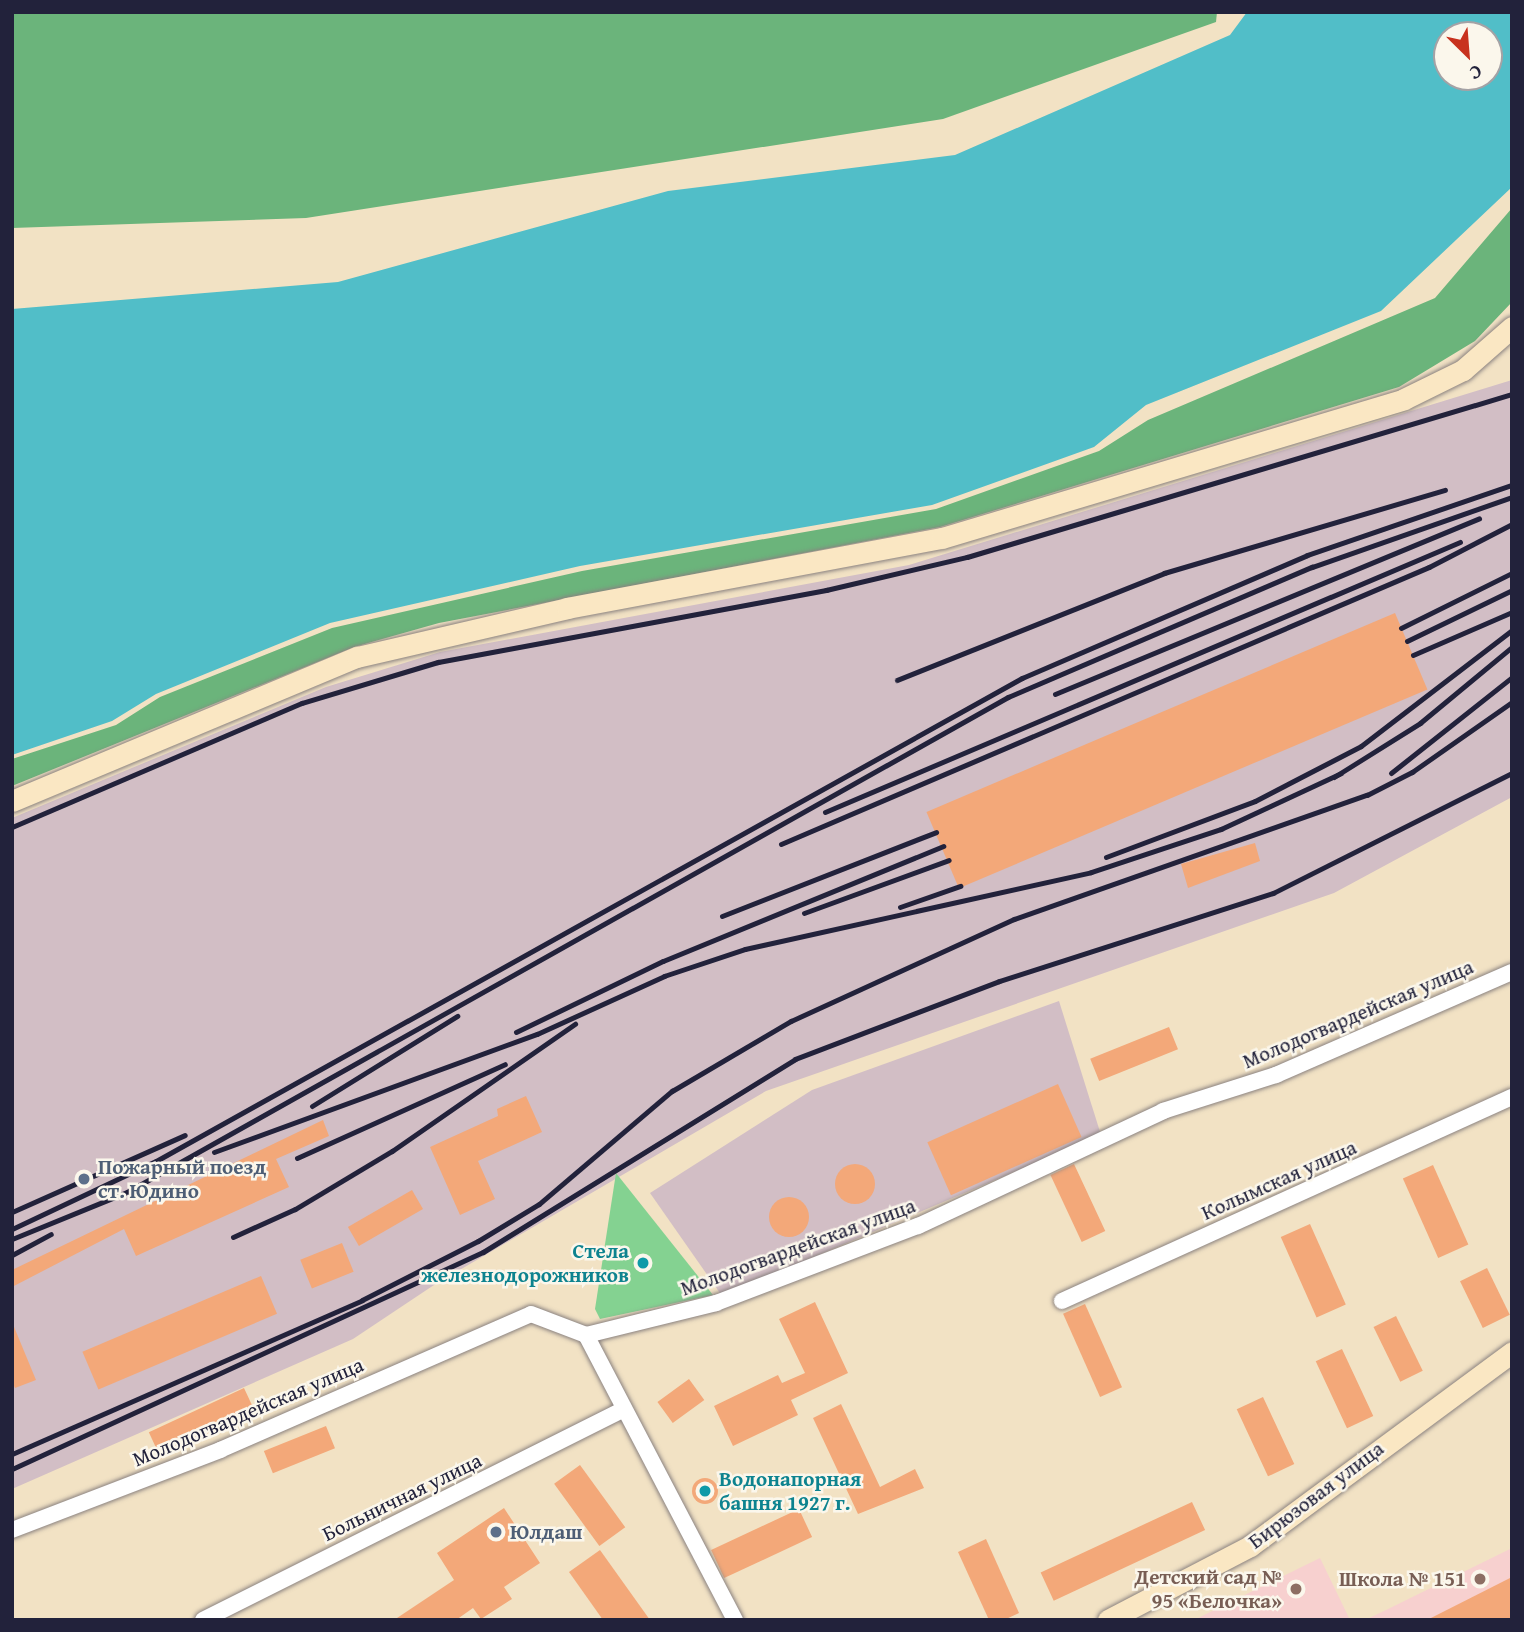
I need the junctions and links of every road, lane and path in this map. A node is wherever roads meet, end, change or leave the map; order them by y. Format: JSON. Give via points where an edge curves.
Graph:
{"nodes":[{"id":1,"x":1512,"y":327,"type":"edge"},
{"id":2,"x":12,"y":801,"type":"edge"},
{"id":3,"x":1512,"y":972,"type":"edge"},
{"id":4,"x":1512,"y":1097,"type":"edge"},
{"id":5,"x":1062,"y":1301,"type":"dead end"},
{"id":6,"x":586,"y":1335,"type":"junction"},
{"id":7,"x":1512,"y":1352,"type":"edge"},
{"id":8,"x":621,"y":1410,"type":"junction"},
{"id":9,"x":12,"y":1530,"type":"edge"},
{"id":10,"x":203,"y":1620,"type":"edge"},
{"id":11,"x":735,"y":1620,"type":"edge"},
{"id":12,"x":1108,"y":1620,"type":"edge"}],
"edges":[{"from":1,"to":2,"type":"main road","via":[[1463,370],[1391,403],[942,538],[541,614],[357,657]]},
{"from":3,"to":6,"type":"street","name":"Молодогвардейская улица","via":[[1276,1075],[1163,1111],[907,1231],[716,1303]]},
{"from":4,"to":5,"type":"street","name":"Колымская улица"},
{"from":6,"to":8,"type":"street"},
{"from":6,"to":9,"type":"street","name":"Молодогвардейская улица","via":[[531,1314],[219,1450]]},
{"from":7,"to":12,"type":"main road","name":"Бирюзовая улица","via":[[1250,1546]]},
{"from":8,"to":10,"type":"street","name":"Больничная улица"},
{"from":8,"to":11,"type":"street"}]}
